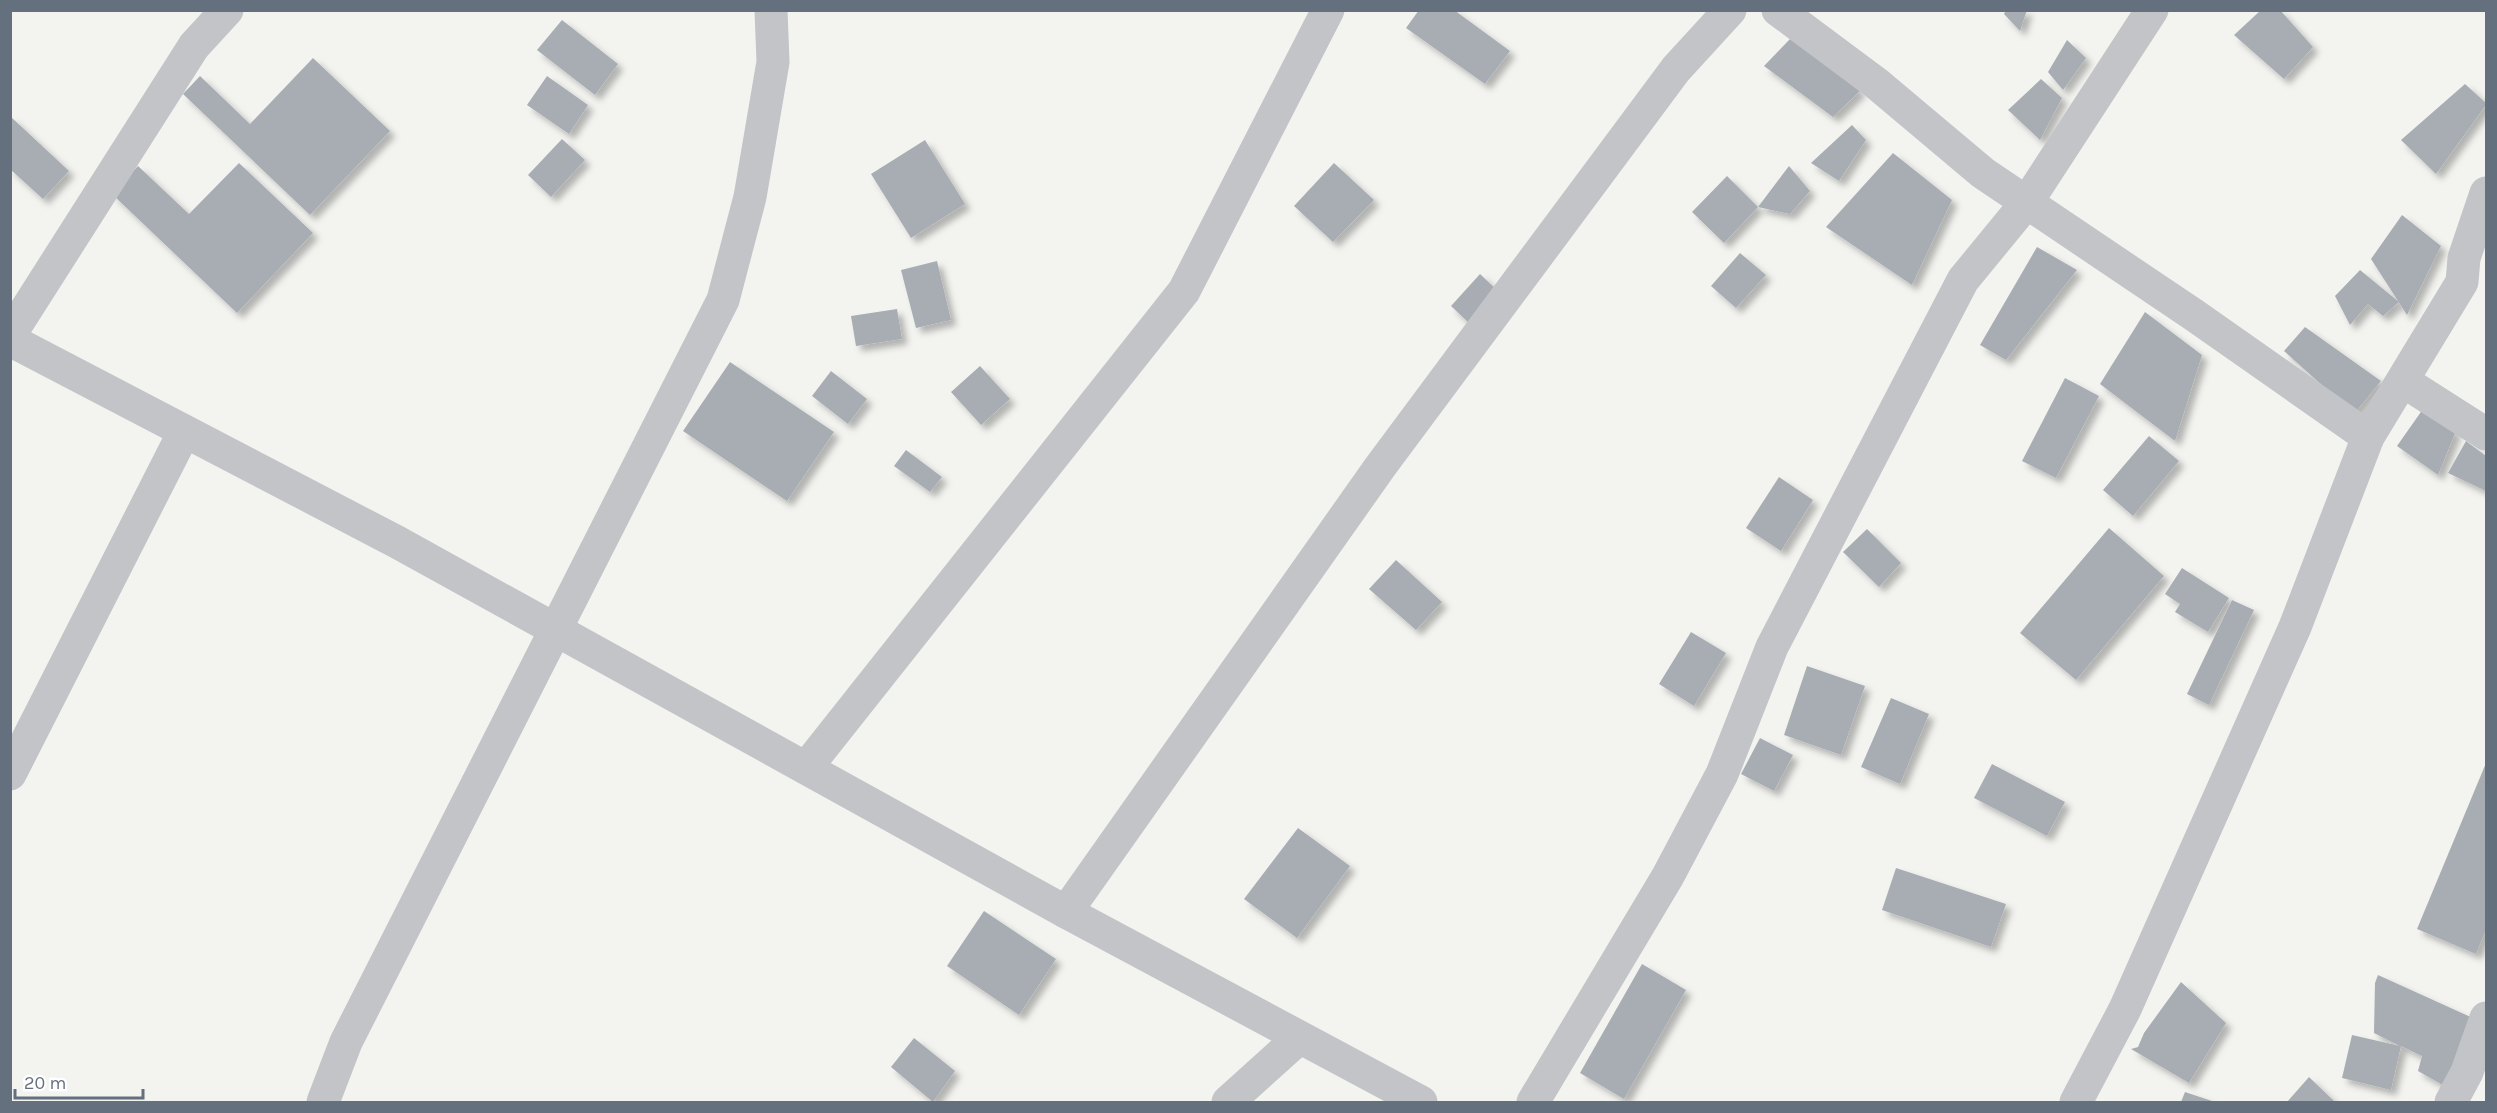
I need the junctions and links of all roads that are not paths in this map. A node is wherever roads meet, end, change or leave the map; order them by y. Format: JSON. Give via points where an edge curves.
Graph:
{"nodes":[{"id":1,"x":227,"y":10,"type":"edge"},
{"id":2,"x":771,"y":10,"type":"edge"},
{"id":3,"x":1328,"y":10,"type":"edge"},
{"id":4,"x":1730,"y":10,"type":"edge"},
{"id":5,"x":1778,"y":10,"type":"edge"},
{"id":6,"x":2152,"y":10,"type":"edge"},
{"id":7,"x":2487,"y":193,"type":"edge"},
{"id":8,"x":2027,"y":202,"type":"junction"},
{"id":9,"x":10,"y":335,"type":"edge"},
{"id":10,"x":10,"y":340,"type":"edge"},
{"id":11,"x":2403,"y":381,"type":"junction"},
{"id":12,"x":184,"y":432,"type":"junction"},
{"id":13,"x":2487,"y":434,"type":"edge"},
{"id":14,"x":2368,"y":436,"type":"junction"},
{"id":15,"x":554,"y":628,"type":"junction"},
{"id":16,"x":806,"y":768,"type":"junction"},
{"id":17,"x":10,"y":774,"type":"edge"},
{"id":18,"x":1066,"y":912,"type":"junction"},
{"id":19,"x":2487,"y":1018,"type":"edge"},
{"id":20,"x":1299,"y":1038,"type":"junction"},
{"id":21,"x":323,"y":1102,"type":"edge"},
{"id":22,"x":1228,"y":1102,"type":"edge"},
{"id":23,"x":1421,"y":1102,"type":"edge"},
{"id":24,"x":1533,"y":1102,"type":"edge"},
{"id":25,"x":2076,"y":1102,"type":"edge"},
{"id":26,"x":2451,"y":1102,"type":"edge"}],
"edges":[{"from":1,"to":9,"type":"street","via":[[194,46]]},
{"from":2,"to":15,"type":"street","via":[[772,62],[750,197],[723,300]]},
{"from":3,"to":16,"type":"street","via":[[1184,291]]},
{"from":4,"to":18,"type":"street","via":[[1676,69],[1380,467]]},
{"from":5,"to":8,"type":"street","via":[[1876,83],[1983,173]]},
{"from":6,"to":8,"type":"street"},
{"from":7,"to":11,"type":"street","via":[[2464,258],[2462,282]]},
{"from":8,"to":14,"type":"street"},
{"from":8,"to":24,"type":"street","via":[[1963,280],[1772,647],[1722,774],[1668,876]]},
{"from":10,"to":12,"type":"street"},
{"from":11,"to":13,"type":"street"},
{"from":11,"to":14,"type":"street"},
{"from":12,"to":15,"type":"street"},
{"from":12,"to":17,"type":"street"},
{"from":14,"to":25,"type":"street","via":[[2290,638],[2125,1009]]},
{"from":15,"to":16,"type":"street"},
{"from":15,"to":21,"type":"street","via":[[346,1041]]},
{"from":16,"to":18,"type":"street"},
{"from":18,"to":20,"type":"street"},
{"from":19,"to":26,"type":"street"},
{"from":20,"to":22,"type":"street"},
{"from":20,"to":23,"type":"street"}]}
